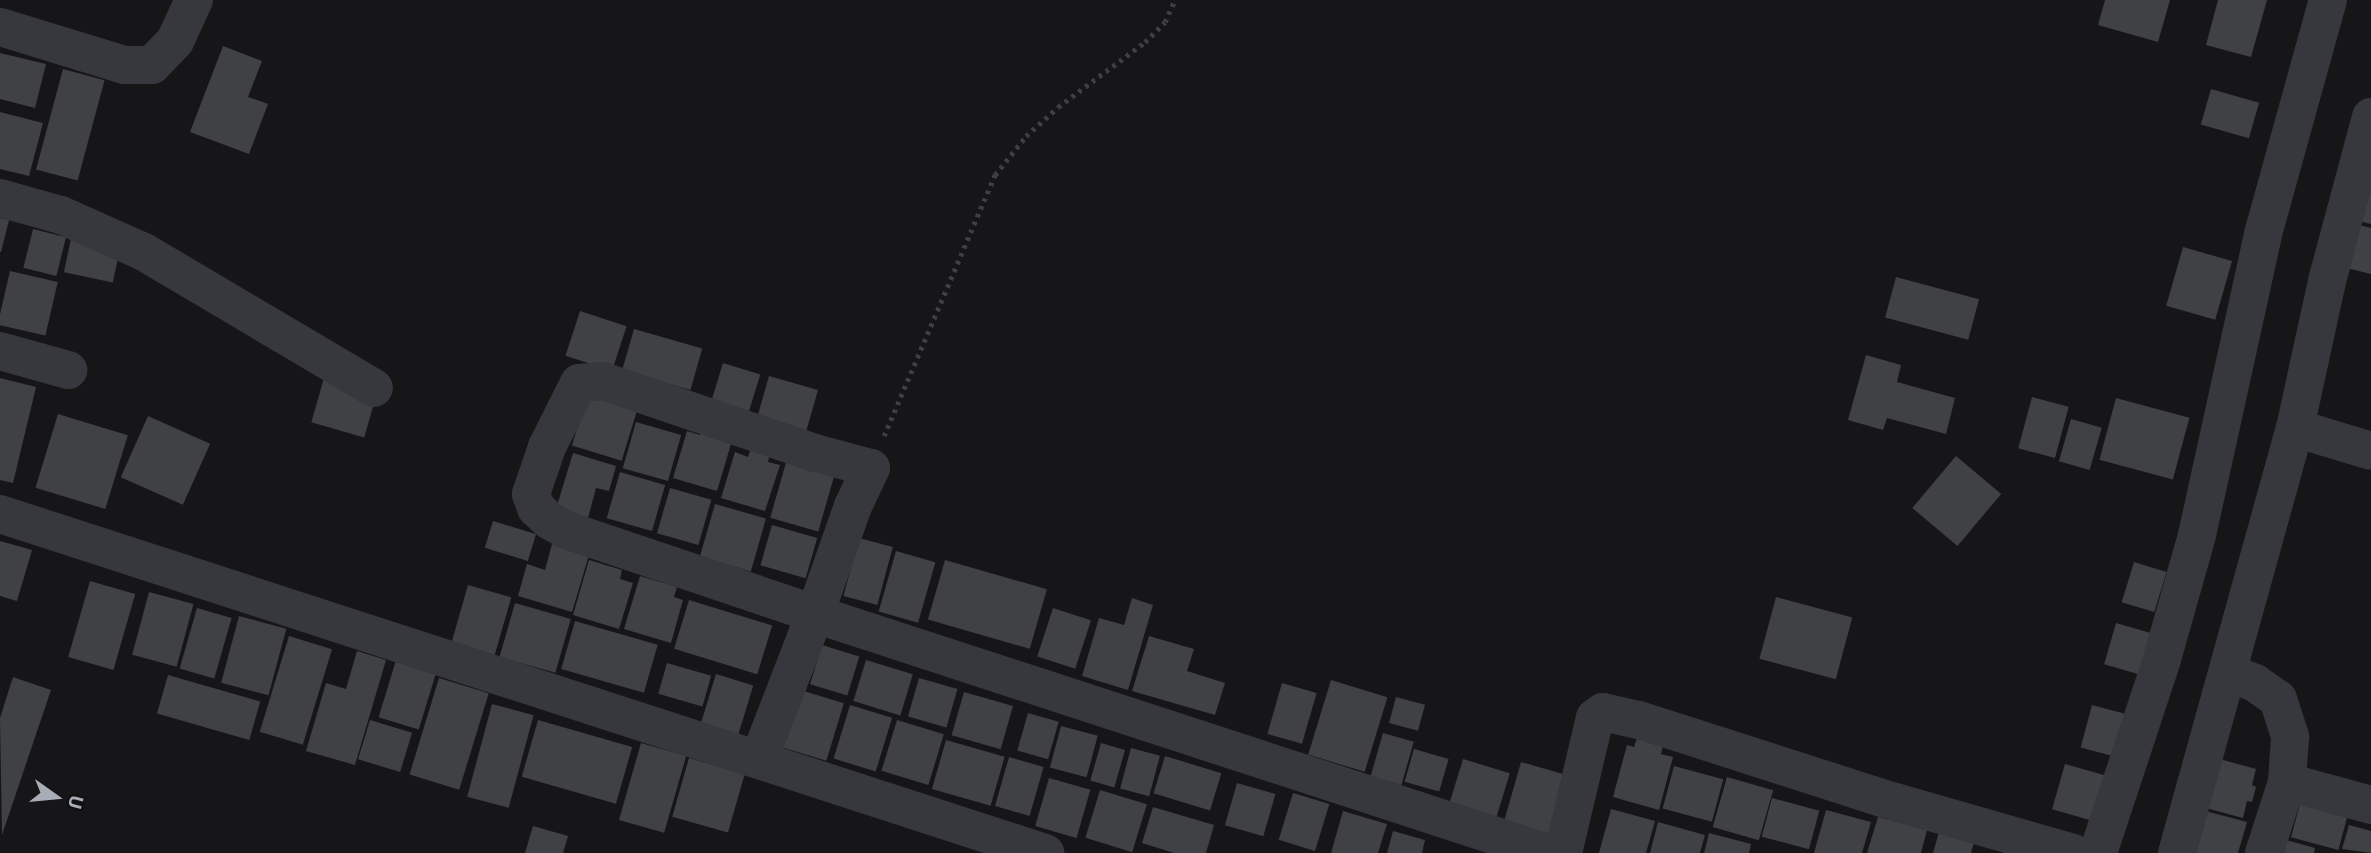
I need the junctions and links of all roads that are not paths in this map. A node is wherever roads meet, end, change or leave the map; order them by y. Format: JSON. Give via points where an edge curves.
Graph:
{"nodes":[{"id":1,"x":194,"y":0,"type":"edge"},
{"id":2,"x":2328,"y":0,"type":"edge"},
{"id":3,"x":0,"y":27,"type":"edge"},
{"id":4,"x":2371,"y":117,"type":"edge"},
{"id":5,"x":0,"y":198,"type":"edge"},
{"id":6,"x":0,"y":351,"type":"edge"},
{"id":7,"x":68,"y":370,"type":"dead end"},
{"id":8,"x":373,"y":388,"type":"dead end"},
{"id":9,"x":2295,"y":428,"type":"junction"},
{"id":10,"x":2371,"y":451,"type":"edge"},
{"id":11,"x":0,"y":514,"type":"edge"},
{"id":12,"x":815,"y":614,"type":"junction"},
{"id":13,"x":2228,"y":673,"type":"junction"},
{"id":14,"x":759,"y":758,"type":"junction"},
{"id":15,"x":2287,"y":782,"type":"junction"},
{"id":16,"x":2371,"y":805,"type":"edge"},
{"id":17,"x":1045,"y":853,"type":"edge"},
{"id":18,"x":1548,"y":853,"type":"edge"},
{"id":19,"x":1563,"y":853,"type":"edge"},
{"id":20,"x":2073,"y":853,"type":"edge"},
{"id":21,"x":2098,"y":853,"type":"edge"},
{"id":22,"x":2177,"y":853,"type":"edge"},
{"id":23,"x":2264,"y":853,"type":"edge"}],
"edges":[{"from":1,"to":3,"type":"street","via":[[175,41],[152,65],[124,65]]},
{"from":2,"to":21,"type":"street","via":[[2263,234],[2197,535]]},
{"from":4,"to":9,"type":"street","via":[[2327,281]]},
{"from":5,"to":8,"type":"street","via":[[61,215],[145,252]]},
{"from":6,"to":7,"type":"street"},
{"from":9,"to":10,"type":"street"},
{"from":9,"to":13,"type":"street"},
{"from":11,"to":14,"type":"street"},
{"from":12,"to":12,"type":"street","via":[[566,530],[536,508],[531,494],[542,460],[579,383],[602,381],[871,468]]},
{"from":12,"to":14,"type":"street"},
{"from":12,"to":18,"type":"street"},
{"from":13,"to":15,"type":"street","via":[[2278,699],[2290,737]]},
{"from":13,"to":22,"type":"street"},
{"from":14,"to":17,"type":"street"},
{"from":15,"to":16,"type":"street"},
{"from":15,"to":23,"type":"street"},
{"from":19,"to":20,"type":"street","via":[[1595,718],[1603,712],[1639,719],[1892,802]]}]}
